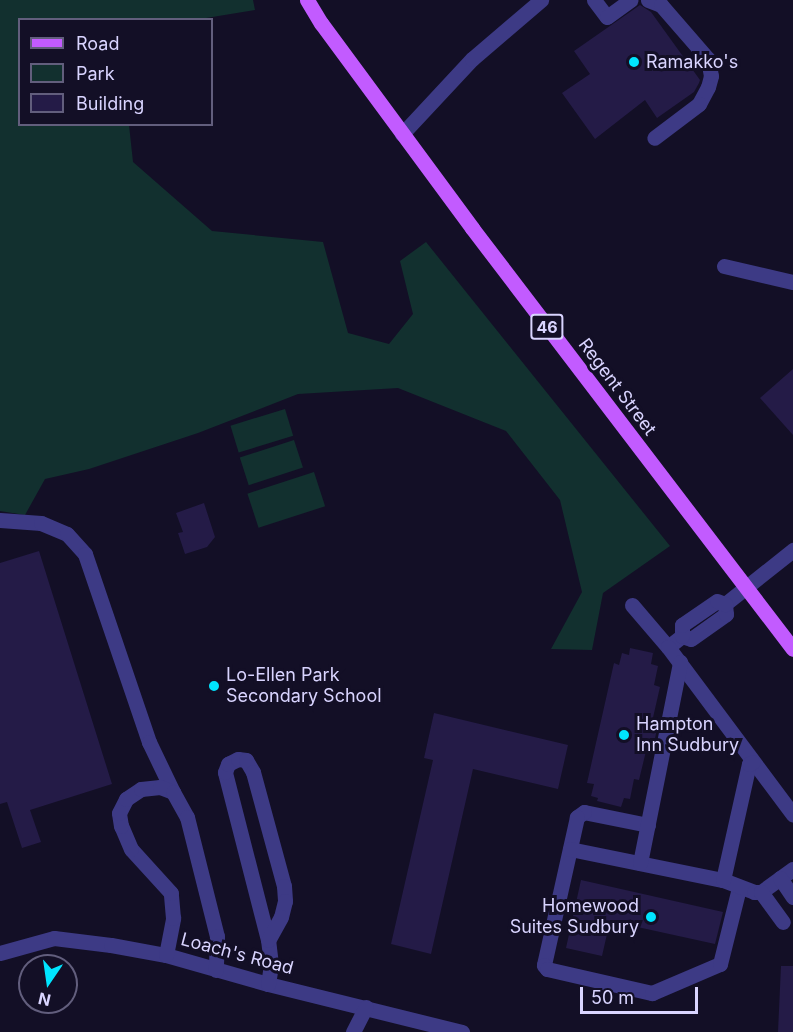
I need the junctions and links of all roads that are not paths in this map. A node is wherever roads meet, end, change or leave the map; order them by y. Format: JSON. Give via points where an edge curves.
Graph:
{"nodes":[{"id":1,"x":307,"y":0,"type":"edge"},
{"id":2,"x":542,"y":0,"type":"edge"},
{"id":3,"x":594,"y":0,"type":"edge"},
{"id":4,"x":630,"y":0,"type":"edge"},
{"id":5,"x":648,"y":0,"type":"edge"},
{"id":6,"x":402,"y":134,"type":"junction"},
{"id":7,"x":654,"y":138,"type":"dead end"},
{"id":8,"x":724,"y":266,"type":"dead end"},
{"id":9,"x":793,"y":282,"type":"edge"},
{"id":10,"x":0,"y":520,"type":"edge"},
{"id":11,"x":793,"y":550,"type":"edge"},
{"id":12,"x":745,"y":589,"type":"junction"},
{"id":13,"x":632,"y":605,"type":"dead end"},
{"id":14,"x":668,"y":647,"type":"junction"},
{"id":15,"x":793,"y":650,"type":"edge"},
{"id":16,"x":680,"y":662,"type":"junction"},
{"id":17,"x":753,"y":762,"type":"junction"},
{"id":18,"x":173,"y":792,"type":"junction"},
{"id":19,"x":793,"y":815,"type":"edge"},
{"id":20,"x":648,"y":825,"type":"junction"},
{"id":21,"x":570,"y":849,"type":"junction"},
{"id":22,"x":640,"y":863,"type":"junction"},
{"id":23,"x":793,"y":869,"type":"edge"},
{"id":24,"x":780,"y":878,"type":"junction"},
{"id":25,"x":723,"y":880,"type":"junction"},
{"id":26,"x":740,"y":888,"type":"junction"},
{"id":27,"x":761,"y":892,"type":"junction"},
{"id":28,"x":793,"y":897,"type":"edge"},
{"id":29,"x":783,"y":922,"type":"dead end"},
{"id":30,"x":268,"y":940,"type":"junction"},
{"id":31,"x":0,"y":953,"type":"edge"},
{"id":32,"x":166,"y":955,"type":"junction"},
{"id":33,"x":216,"y":970,"type":"junction"},
{"id":34,"x":268,"y":984,"type":"junction"},
{"id":35,"x":366,"y":1007,"type":"junction"},
{"id":36,"x":353,"y":1032,"type":"edge"},
{"id":37,"x":462,"y":1032,"type":"edge"}],
"edges":[{"from":1,"to":6,"type":"main road","name":"Regent Street","number":"46"},
{"from":2,"to":6,"type":"street","via":[[472,59]]},
{"from":3,"to":4,"type":"street","via":[[606,17]]},
{"from":5,"to":7,"type":"street","via":[[661,5],[708,59],[711,76],[699,104]]},
{"from":6,"to":12,"type":"main road","name":"Regent Street","number":"46"},
{"from":8,"to":9,"type":"street"},
{"from":10,"to":18,"type":"street","via":[[40,523],[67,534],[85,554],[149,741]]},
{"from":11,"to":12,"type":"street"},
{"from":12,"to":14,"type":"street","via":[[725,604],[717,600],[682,625],[682,636]]},
{"from":12,"to":15,"type":"main road","name":"Regent Street","number":"46"},
{"from":13,"to":14,"type":"street"},
{"from":14,"to":16,"type":"street"},
{"from":16,"to":17,"type":"street"},
{"from":16,"to":20,"type":"street"},
{"from":17,"to":19,"type":"street"},
{"from":17,"to":25,"type":"street","via":[[749,764]]},
{"from":18,"to":32,"type":"street","via":[[160,787],[141,789],[126,799],[120,813],[131,849],[171,893],[173,918]]},
{"from":18,"to":33,"type":"street","via":[[187,817],[217,936]]},
{"from":20,"to":21,"type":"street","via":[[585,812],[577,817]]},
{"from":20,"to":22,"type":"street"},
{"from":21,"to":22,"type":"street"},
{"from":21,"to":26,"type":"street","via":[[544,965],[547,969],[652,993],[720,964]]},
{"from":22,"to":25,"type":"street"},
{"from":23,"to":24,"type":"street"},
{"from":24,"to":27,"type":"street"},
{"from":24,"to":28,"type":"street"},
{"from":25,"to":26,"type":"street"},
{"from":26,"to":27,"type":"street"},
{"from":27,"to":29,"type":"street"},
{"from":30,"to":30,"type":"street","via":[[225,772],[228,764],[238,759],[246,760],[253,772],[284,886],[281,917]]},
{"from":30,"to":34,"type":"street"},
{"from":31,"to":32,"type":"street","name":"Loach's Road","via":[[54,938]]},
{"from":32,"to":33,"type":"street","name":"Loach's Road"},
{"from":33,"to":34,"type":"street","name":"Loach's Road"},
{"from":34,"to":35,"type":"street","name":"Loach's Road"},
{"from":35,"to":36,"type":"street"},
{"from":35,"to":37,"type":"street","name":"Loach's Road"}]}
